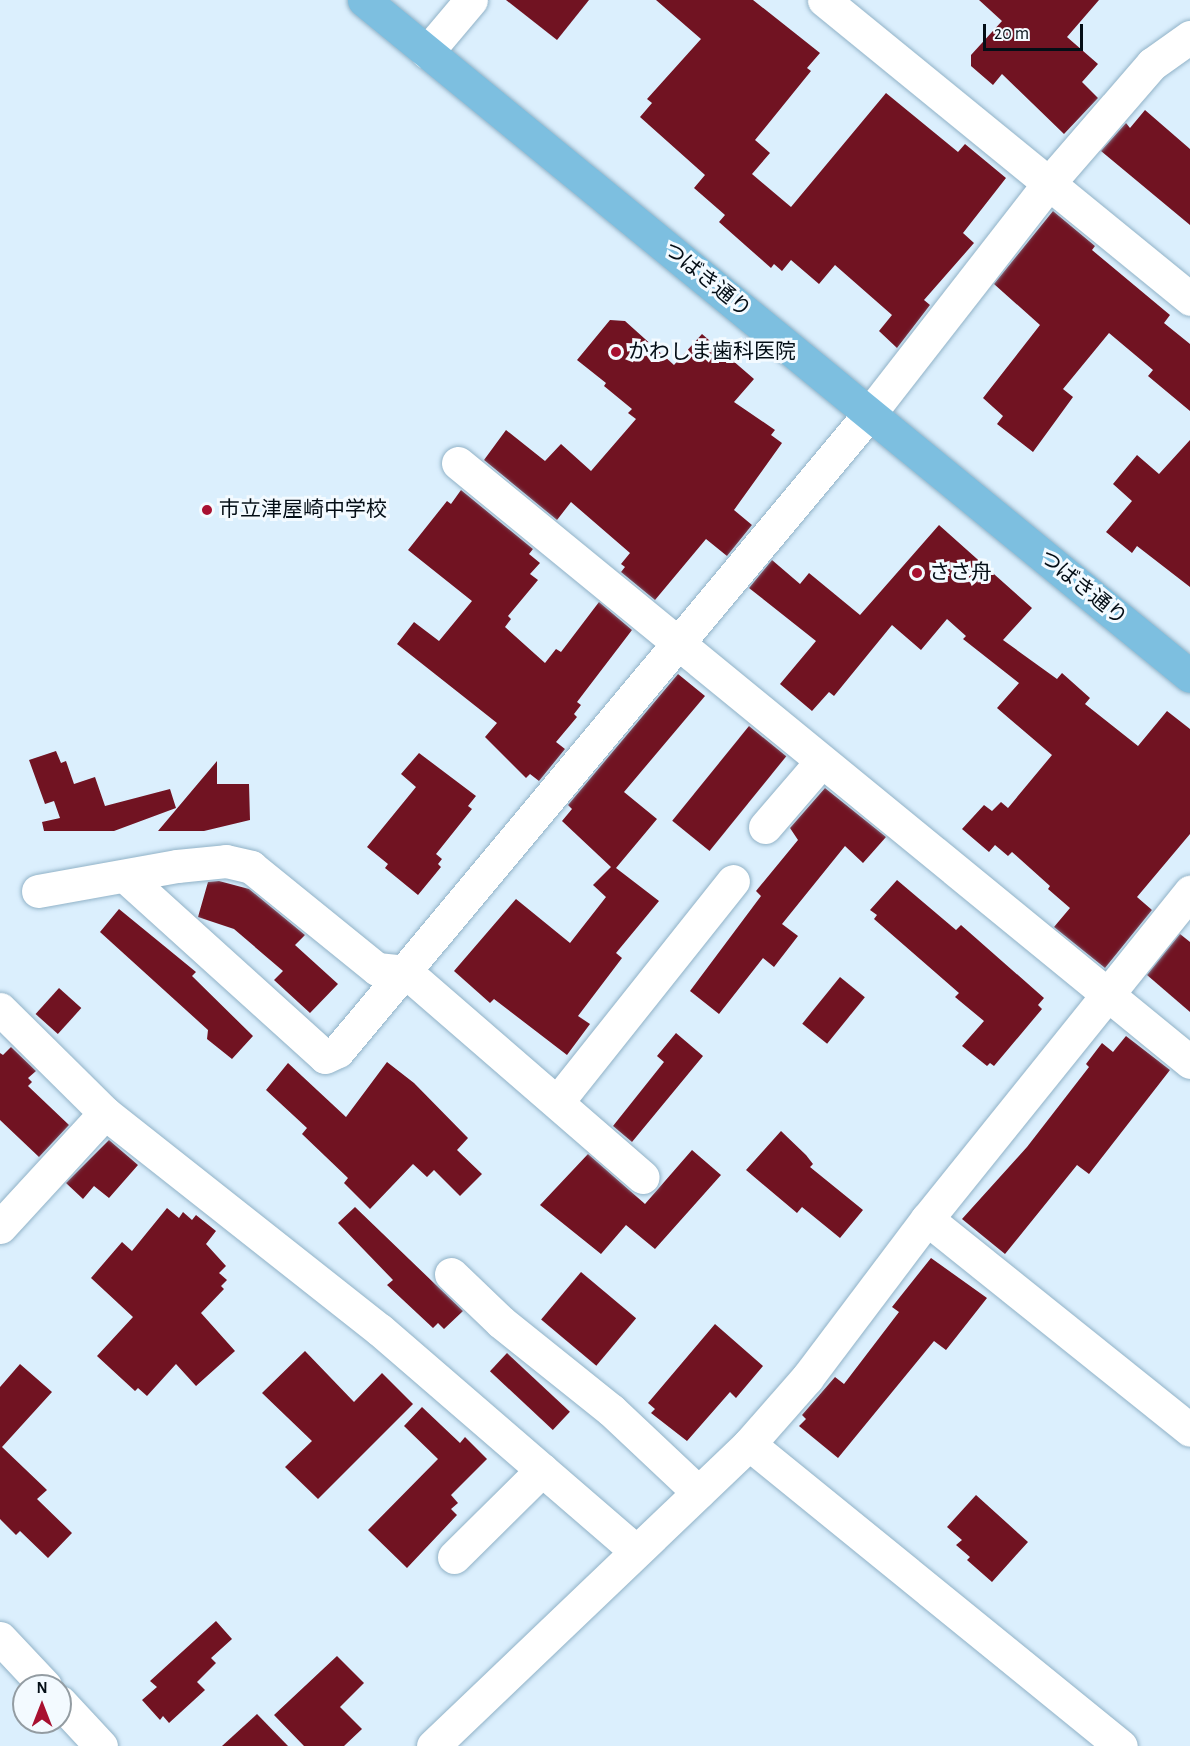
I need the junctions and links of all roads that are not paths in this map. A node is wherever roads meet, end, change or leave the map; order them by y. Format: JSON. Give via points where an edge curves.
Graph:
{"nodes":[{"id":1,"x":364,"y":0,"type":"edge"},
{"id":2,"x":471,"y":0,"type":"edge"},
{"id":3,"x":824,"y":0,"type":"edge"},
{"id":4,"x":1190,"y":37,"type":"edge"},
{"id":5,"x":427,"y":52,"type":"junction"},
{"id":6,"x":1048,"y":184,"type":"junction"},
{"id":7,"x":1190,"y":299,"type":"edge"},
{"id":8,"x":870,"y":413,"type":"junction"},
{"id":9,"x":458,"y":464,"type":"dead end"},
{"id":10,"x":680,"y":644,"type":"junction"},
{"id":11,"x":1190,"y":676,"type":"edge"},
{"id":12,"x":821,"y":762,"type":"junction"},
{"id":13,"x":765,"y":827,"type":"dead end"},
{"id":14,"x":126,"y":877,"type":"junction"},
{"id":15,"x":733,"y":881,"type":"dead end"},
{"id":16,"x":38,"y":891,"type":"dead end"},
{"id":17,"x":1190,"y":892,"type":"edge"},
{"id":18,"x":406,"y":972,"type":"junction"},
{"id":19,"x":1107,"y":995,"type":"junction"},
{"id":20,"x":0,"y":1009,"type":"edge"},
{"id":21,"x":1190,"y":1062,"type":"edge"},
{"id":22,"x":558,"y":1101,"type":"junction"},
{"id":23,"x":105,"y":1113,"type":"junction"},
{"id":24,"x":643,"y":1177,"type":"dead end"},
{"id":25,"x":927,"y":1219,"type":"junction"},
{"id":26,"x":0,"y":1227,"type":"edge"},
{"id":27,"x":451,"y":1274,"type":"dead end"},
{"id":28,"x":1190,"y":1430,"type":"edge"},
{"id":29,"x":748,"y":1444,"type":"junction"},
{"id":30,"x":542,"y":1470,"type":"junction"},
{"id":31,"x":698,"y":1492,"type":"junction"},
{"id":32,"x":635,"y":1550,"type":"junction"},
{"id":33,"x":454,"y":1557,"type":"dead end"},
{"id":34,"x":4,"y":1651,"type":"edge"},
{"id":35,"x":31,"y":1674,"type":"edge"},
{"id":36,"x":72,"y":1715,"type":"edge"},
{"id":37,"x":101,"y":1746,"type":"edge"},
{"id":38,"x":433,"y":1746,"type":"edge"},
{"id":39,"x":1121,"y":1746,"type":"edge"}],
"edges":[{"from":1,"to":5,"type":"main road","name":"つばき通り"},
{"from":2,"to":5,"type":"street"},
{"from":3,"to":6,"type":"street"},
{"from":4,"to":6,"type":"street","via":[[1152,64]]},
{"from":5,"to":8,"type":"main road","name":"つばき通り"},
{"from":6,"to":7,"type":"street"},
{"from":6,"to":8,"type":"street"},
{"from":8,"to":10,"type":"street"},
{"from":8,"to":11,"type":"main road","name":"つばき通り"},
{"from":9,"to":10,"type":"street"},
{"from":10,"to":12,"type":"street"},
{"from":10,"to":18,"type":"street"},
{"from":12,"to":13,"type":"street"},
{"from":12,"to":19,"type":"street"},
{"from":14,"to":16,"type":"street"},
{"from":14,"to":18,"type":"street","via":[[226,861],[251,867],[377,969]]},
{"from":14,"to":18,"type":"street","via":[[325,1058],[338,1051]]},
{"from":15,"to":22,"type":"street"},
{"from":17,"to":19,"type":"street"},
{"from":18,"to":22,"type":"street"},
{"from":19,"to":21,"type":"street"},
{"from":19,"to":25,"type":"street"},
{"from":20,"to":23,"type":"street"},
{"from":22,"to":24,"type":"street"},
{"from":23,"to":26,"type":"street"},
{"from":23,"to":30,"type":"street","via":[[380,1330]]},
{"from":25,"to":28,"type":"street"},
{"from":25,"to":29,"type":"street","via":[[807,1378]]},
{"from":27,"to":31,"type":"street","via":[[501,1322],[611,1410]]},
{"from":29,"to":31,"type":"street"},
{"from":29,"to":39,"type":"street"},
{"from":30,"to":32,"type":"street"},
{"from":30,"to":33,"type":"street"},
{"from":31,"to":32,"type":"street"},
{"from":32,"to":38,"type":"street"},
{"from":34,"to":35,"type":"street"},
{"from":36,"to":37,"type":"street"}]}
